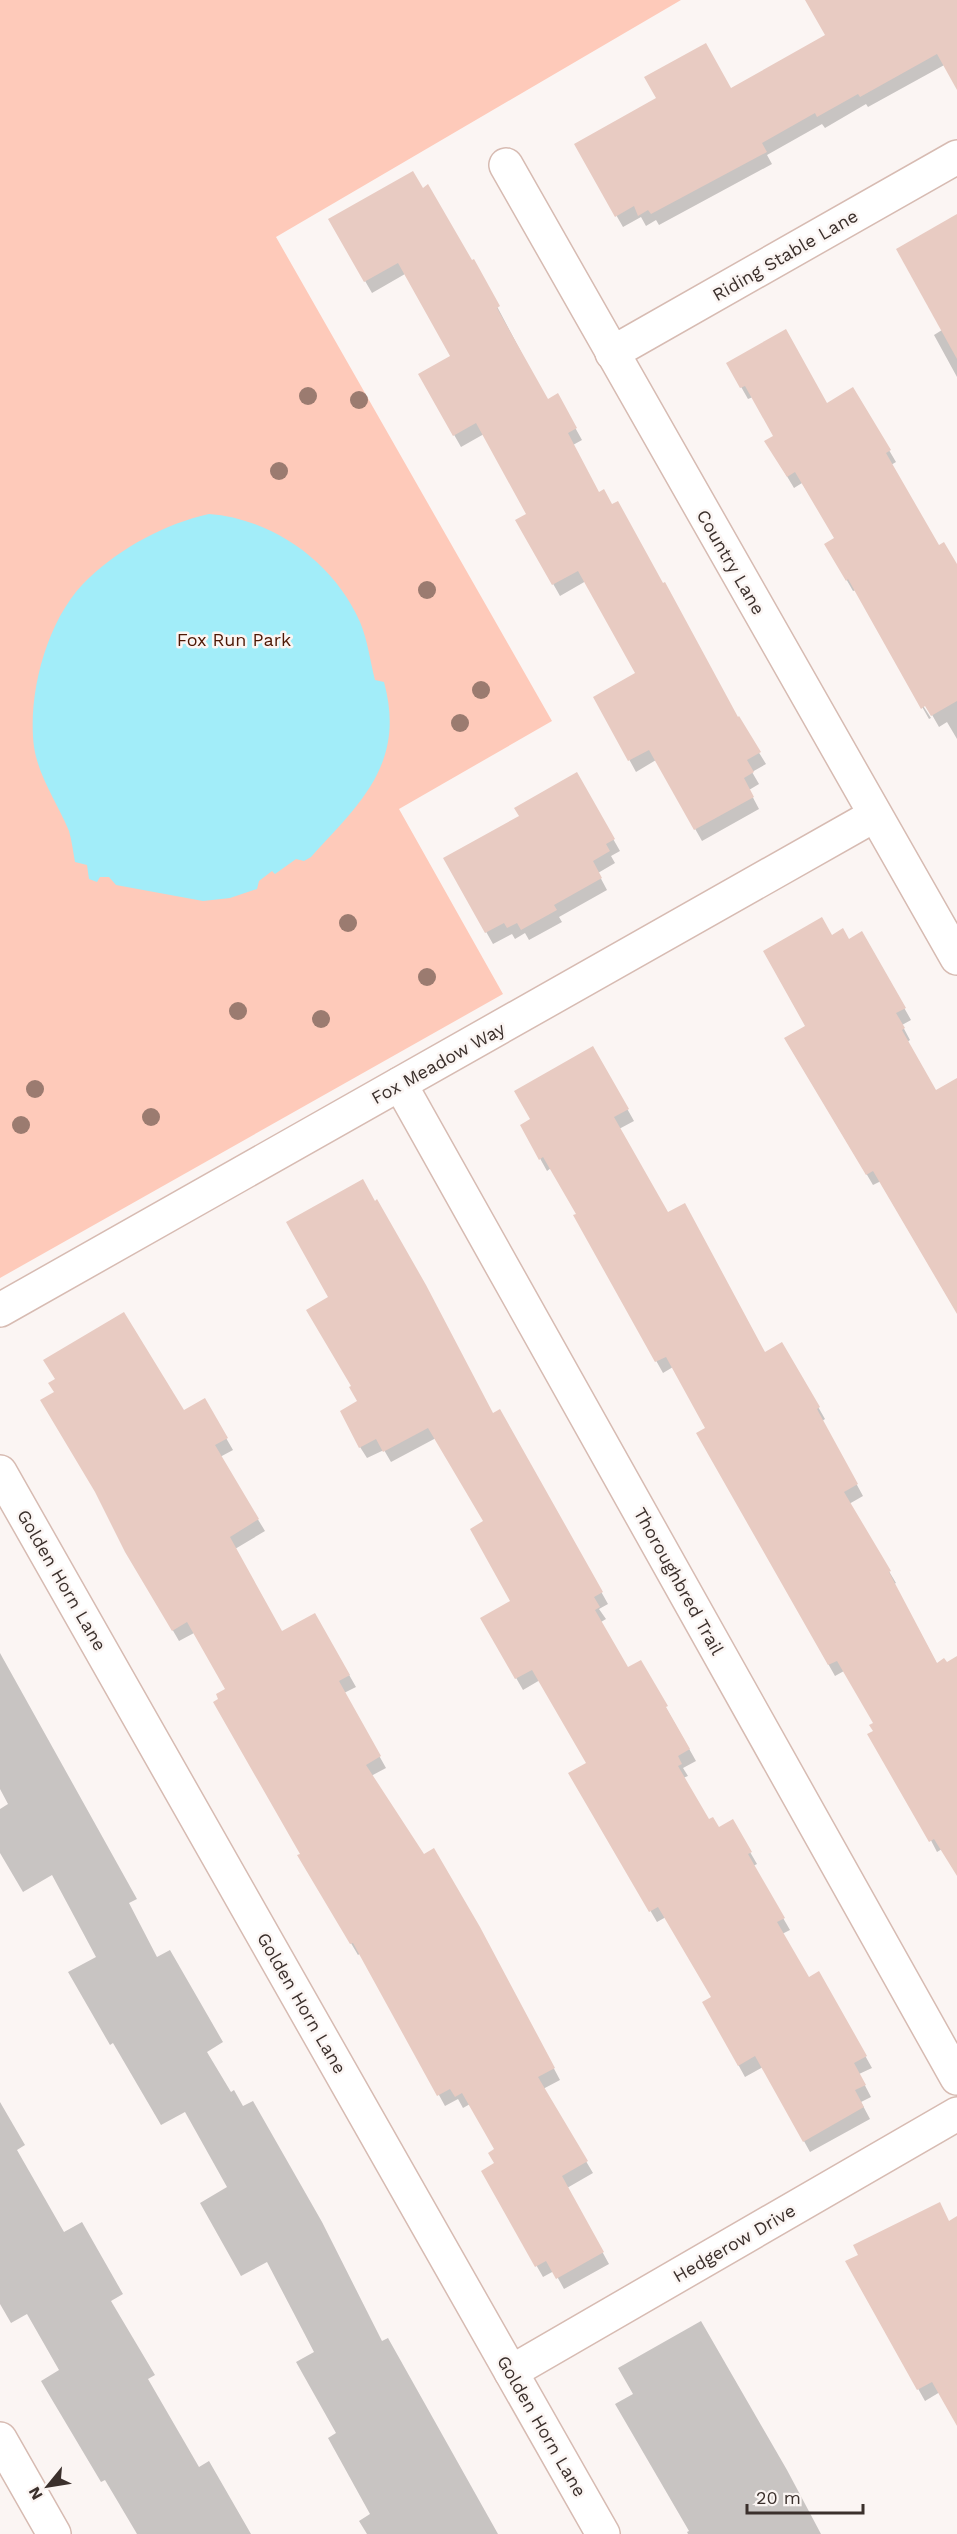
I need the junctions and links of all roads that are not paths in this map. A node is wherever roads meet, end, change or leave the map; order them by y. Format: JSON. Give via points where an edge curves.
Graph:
{"nodes":[{"id":1,"x":957,"y":157,"type":"edge"},
{"id":2,"x":506,"y":165,"type":"dead end"},
{"id":3,"x":612,"y":353,"type":"junction"},
{"id":4,"x":875,"y":815,"type":"junction"},
{"id":5,"x":957,"y":958,"type":"edge"},
{"id":6,"x":400,"y":1084,"type":"junction"},
{"id":7,"x":0,"y":1310,"type":"edge"},
{"id":8,"x":0,"y":1472,"type":"edge"},
{"id":9,"x":957,"y":2078,"type":"edge"},
{"id":10,"x":957,"y":2114,"type":"edge"},
{"id":11,"x":511,"y":2372,"type":"junction"},
{"id":12,"x":0,"y":2439,"type":"edge"},
{"id":13,"x":54,"y":2534,"type":"edge"},
{"id":14,"x":603,"y":2534,"type":"edge"}],
"edges":[{"from":1,"to":3,"type":"street","name":"Riding Stable Lane"},
{"from":2,"to":3,"type":"street","name":"Country Lane"},
{"from":3,"to":4,"type":"street","name":"Country Lane"},
{"from":4,"to":5,"type":"street","name":"Country Lane"},
{"from":4,"to":6,"type":"street","name":"Fox Meadow Way"},
{"from":6,"to":7,"type":"street","name":"Fox Meadow Way"},
{"from":6,"to":9,"type":"street","name":"Thoroughbred Trail"},
{"from":8,"to":11,"type":"street","name":"Golden Horn Lane"},
{"from":10,"to":11,"type":"street","name":"Hedgerow Drive"},
{"from":11,"to":14,"type":"street","name":"Golden Horn Lane"},
{"from":12,"to":13,"type":"street"}]}
